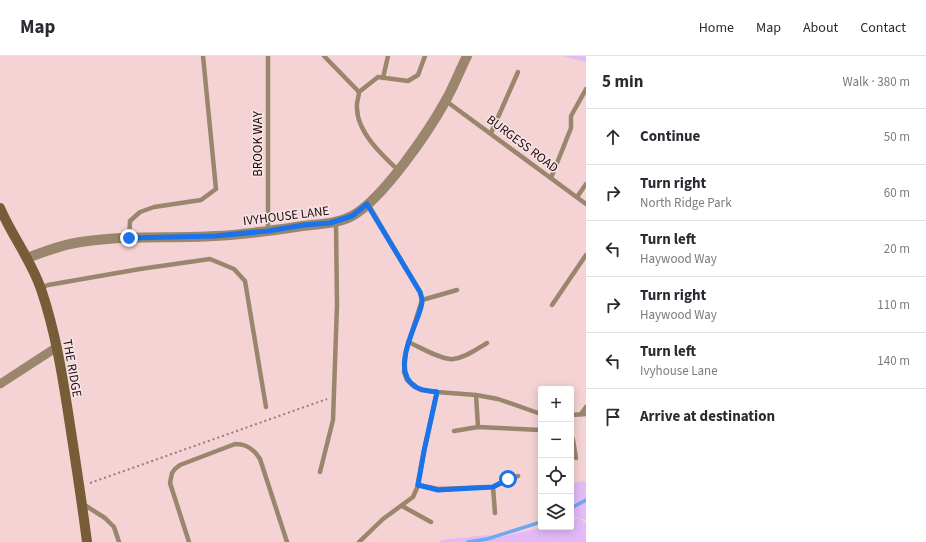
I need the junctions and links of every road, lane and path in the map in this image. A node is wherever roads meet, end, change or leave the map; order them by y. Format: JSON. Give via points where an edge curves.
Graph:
{"nodes":[{"id":1,"x":203,"y":56,"type":"edge"},
{"id":2,"x":268,"y":56,"type":"edge"},
{"id":3,"x":324,"y":56,"type":"edge"},
{"id":4,"x":388,"y":56,"type":"edge"},
{"id":5,"x":425,"y":56,"type":"edge"},
{"id":6,"x":467,"y":56,"type":"edge"},
{"id":7,"x":518,"y":72,"type":"dead end"},
{"id":8,"x":383,"y":78,"type":"junction"},
{"id":9,"x":586,"y":89,"type":"edge"},
{"id":10,"x":360,"y":92,"type":"junction"},
{"id":11,"x":446,"y":101,"type":"junction"},
{"id":12,"x":491,"y":133,"type":"junction"},
{"id":13,"x":398,"y":170,"type":"junction"},
{"id":14,"x":551,"y":178,"type":"junction"},
{"id":15,"x":586,"y":184,"type":"edge"},
{"id":16,"x":577,"y":197,"type":"junction"},
{"id":17,"x":367,"y":204,"type":"junction"},
{"id":18,"x":586,"y":204,"type":"edge"},
{"id":19,"x":0,"y":208,"type":"edge"},
{"id":20,"x":336,"y":222,"type":"junction"},
{"id":21,"x":268,"y":231,"type":"junction"},
{"id":22,"x":129,"y":238,"type":"junction"},
{"id":23,"x":586,"y":256,"type":"edge"},
{"id":24,"x":27,"y":258,"type":"junction"},
{"id":25,"x":40,"y":288,"type":"junction"},
{"id":26,"x":457,"y":290,"type":"dead end"},
{"id":27,"x":422,"y":300,"type":"junction"},
{"id":28,"x":552,"y":304,"type":"dead end"},
{"id":29,"x":408,"y":342,"type":"junction"},
{"id":30,"x":487,"y":343,"type":"dead end"},
{"id":31,"x":57,"y":347,"type":"junction"},
{"id":32,"x":0,"y":384,"type":"edge"},
{"id":33,"x":437,"y":392,"type":"junction"},
{"id":34,"x":476,"y":395,"type":"junction"},
{"id":35,"x":327,"y":399,"type":"dead end"},
{"id":36,"x":266,"y":407,"type":"dead end"},
{"id":37,"x":586,"y":407,"type":"edge"},
{"id":38,"x":538,"y":413,"type":"edge"},
{"id":39,"x":584,"y":414,"type":"edge"},
{"id":40,"x":574,"y":415,"type":"edge"},
{"id":41,"x":478,"y":427,"type":"junction"},
{"id":42,"x":538,"y":430,"type":"edge"},
{"id":43,"x":454,"y":432,"type":"dead end"},
{"id":44,"x":574,"y":440,"type":"edge"},
{"id":45,"x":576,"y":458,"type":"dead end"},
{"id":46,"x":320,"y":472,"type":"dead end"},
{"id":47,"x":518,"y":476,"type":"dead end"},
{"id":48,"x":418,"y":485,"type":"junction"},
{"id":49,"x":79,"y":486,"type":"junction"},
{"id":50,"x":493,"y":487,"type":"junction"},
{"id":51,"x":82,"y":503,"type":"junction"},
{"id":52,"x":402,"y":506,"type":"junction"},
{"id":53,"x":495,"y":513,"type":"dead end"},
{"id":54,"x":431,"y":522,"type":"dead end"},
{"id":55,"x":87,"y":542,"type":"edge"},
{"id":56,"x":119,"y":542,"type":"edge"},
{"id":57,"x":189,"y":542,"type":"edge"},
{"id":58,"x":288,"y":542,"type":"edge"},
{"id":59,"x":359,"y":542,"type":"edge"}],
"edges":[{"from":1,"to":22,"type":"lane","via":[[216,190],[201,200],[154,207],[140,212],[130,221]]},
{"from":2,"to":21,"type":"lane","name":"BROOK WAY"},
{"from":3,"to":10,"type":"lane"},
{"from":4,"to":8,"type":"lane"},
{"from":5,"to":8,"type":"lane","via":[[418,75],[408,81]]},
{"from":6,"to":11,"type":"street","name":"IVYHOUSE LANE"},
{"from":7,"to":12,"type":"lane"},
{"from":8,"to":10,"type":"lane","via":[[378,77]]},
{"from":9,"to":14,"type":"lane","via":[[571,116],[571,128]]},
{"from":10,"to":13,"type":"lane","via":[[356,108],[361,126],[379,152]]},
{"from":11,"to":12,"type":"lane","name":"BURGESS ROAD"},
{"from":11,"to":13,"type":"street","name":"IVYHOUSE LANE"},
{"from":12,"to":14,"type":"lane","name":"BURGESS ROAD"},
{"from":13,"to":17,"type":"street","name":"IVYHOUSE LANE"},
{"from":14,"to":16,"type":"lane","name":"BURGESS ROAD"},
{"from":15,"to":16,"type":"lane"},
{"from":16,"to":18,"type":"lane","name":"BURGESS ROAD"},
{"from":17,"to":20,"type":"street","name":"IVYHOUSE LANE","via":[[352,216]]},
{"from":17,"to":27,"type":"lane","via":[[420,292]]},
{"from":19,"to":24,"type":"main road","name":"THE RIDGE"},
{"from":20,"to":21,"type":"street","name":"IVYHOUSE LANE"},
{"from":20,"to":46,"type":"lane","via":[[337,312],[333,420]]},
{"from":21,"to":22,"type":"street","name":"IVYHOUSE LANE","via":[[215,236]]},
{"from":22,"to":24,"type":"street","name":"IVYHOUSE LANE","via":[[70,244]]},
{"from":23,"to":28,"type":"lane"},
{"from":24,"to":25,"type":"main road","name":"THE RIDGE"},
{"from":25,"to":31,"type":"main road","name":"THE RIDGE"},
{"from":25,"to":36,"type":"lane","via":[[140,268],[210,259],[234,269],[245,281]]},
{"from":26,"to":27,"type":"lane"},
{"from":27,"to":29,"type":"lane"},
{"from":29,"to":30,"type":"lane","via":[[452,360]]},
{"from":29,"to":33,"type":"lane","via":[[404,364],[407,380],[420,390]]},
{"from":31,"to":32,"type":"street"},
{"from":31,"to":49,"type":"main road","name":"THE RIDGE"},
{"from":33,"to":34,"type":"lane"},
{"from":33,"to":48,"type":"lane"},
{"from":34,"to":38,"type":"lane","via":[[509,402]]},
{"from":34,"to":41,"type":"lane"},
{"from":35,"to":49,"type":"path"},
{"from":37,"to":39,"type":"lane"},
{"from":39,"to":40,"type":"lane"},
{"from":41,"to":42,"type":"lane"},
{"from":41,"to":43,"type":"lane"},
{"from":44,"to":45,"type":"lane"},
{"from":47,"to":50,"type":"lane"},
{"from":48,"to":50,"type":"lane","via":[[438,490]]},
{"from":48,"to":52,"type":"lane","via":[[412,497]]},
{"from":49,"to":51,"type":"main road","name":"THE RIDGE"},
{"from":50,"to":53,"type":"lane"},
{"from":51,"to":55,"type":"main road","name":"THE RIDGE"},
{"from":51,"to":56,"type":"lane","via":[[114,527]]},
{"from":52,"to":54,"type":"lane"},
{"from":52,"to":59,"type":"lane","via":[[383,519]]},
{"from":57,"to":58,"type":"lane","via":[[170,483],[172,473],[180,465],[235,444],[248,446],[260,459]]}]}
